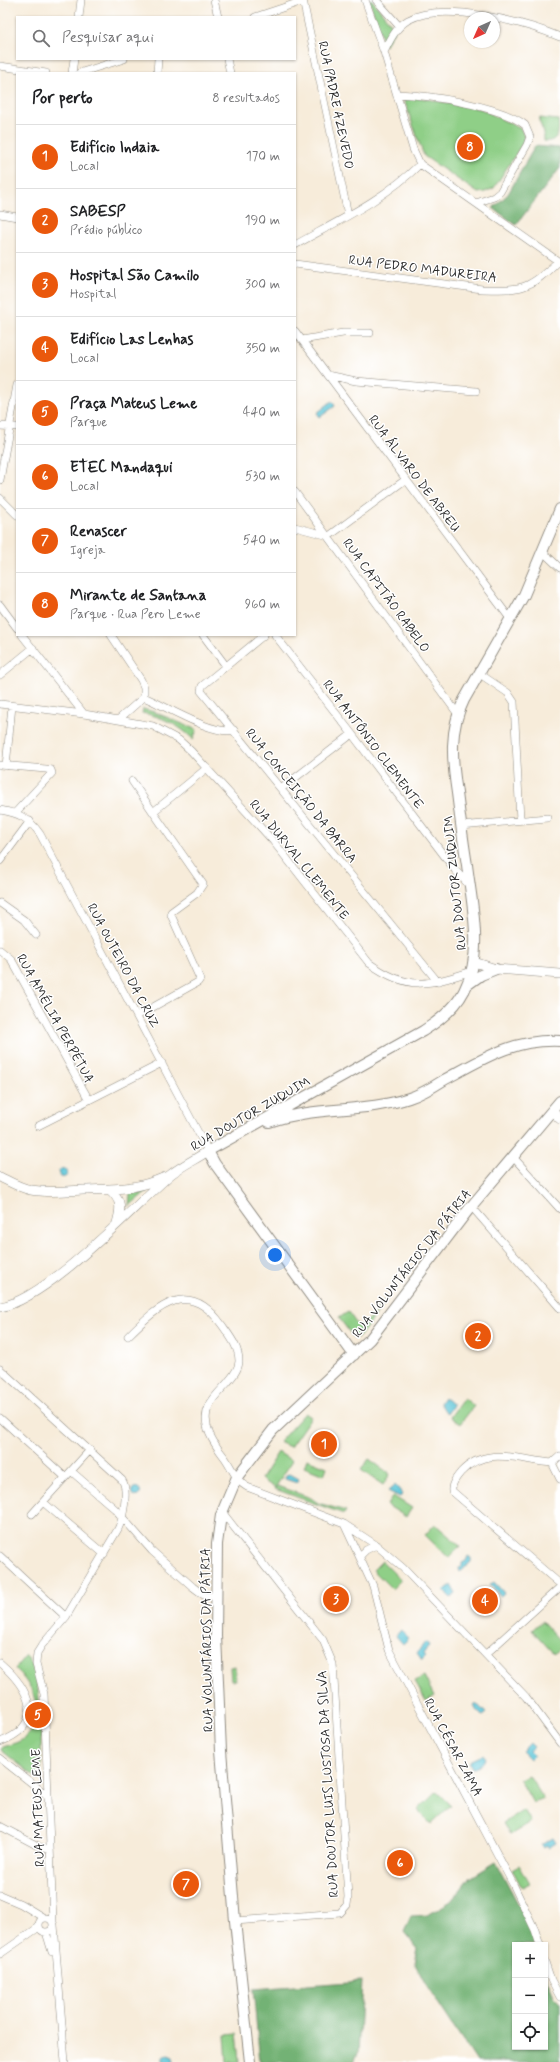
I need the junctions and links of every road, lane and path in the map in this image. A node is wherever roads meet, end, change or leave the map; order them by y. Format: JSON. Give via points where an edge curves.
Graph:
{"nodes":[{"id":1,"x":81,"y":0,"type":"edge"},
{"id":2,"x":214,"y":0,"type":"edge"},
{"id":3,"x":303,"y":0,"type":"edge"},
{"id":4,"x":365,"y":0,"type":"edge"},
{"id":5,"x":376,"y":0,"type":"edge"},
{"id":6,"x":79,"y":16,"type":"edge"},
{"id":7,"x":218,"y":16,"type":"edge"},
{"id":8,"x":258,"y":16,"type":"edge"},
{"id":9,"x":400,"y":26,"type":"junction"},
{"id":10,"x":560,"y":37,"type":"edge"},
{"id":11,"x":384,"y":52,"type":"junction"},
{"id":12,"x":74,"y":60,"type":"edge"},
{"id":13,"x":121,"y":60,"type":"edge"},
{"id":14,"x":158,"y":60,"type":"edge"},
{"id":15,"x":227,"y":60,"type":"edge"},
{"id":16,"x":0,"y":66,"type":"edge"},
{"id":17,"x":39,"y":72,"type":"edge"},
{"id":18,"x":72,"y":72,"type":"edge"},
{"id":19,"x":82,"y":72,"type":"edge"},
{"id":20,"x":157,"y":72,"type":"edge"},
{"id":21,"x":230,"y":72,"type":"edge"},
{"id":22,"x":397,"y":94,"type":"junction"},
{"id":23,"x":420,"y":164,"type":"junction"},
{"id":24,"x":476,"y":203,"type":"junction"},
{"id":25,"x":0,"y":214,"type":"edge"},
{"id":26,"x":348,"y":215,"type":"junction"},
{"id":27,"x":16,"y":217,"type":"edge"},
{"id":28,"x":296,"y":244,"type":"edge"},
{"id":29,"x":296,"y":263,"type":"edge"},
{"id":30,"x":296,"y":332,"type":"edge"},
{"id":31,"x":370,"y":333,"type":"dead end"},
{"id":32,"x":302,"y":340,"type":"junction"},
{"id":33,"x":328,"y":375,"type":"junction"},
{"id":34,"x":476,"y":391,"type":"dead end"},
{"id":35,"x":16,"y":396,"type":"edge"},
{"id":36,"x":0,"y":426,"type":"edge"},
{"id":37,"x":13,"y":427,"type":"edge"},
{"id":38,"x":0,"y":480,"type":"edge"},
{"id":39,"x":406,"y":480,"type":"junction"},
{"id":40,"x":296,"y":493,"type":"edge"},
{"id":41,"x":0,"y":498,"type":"edge"},
{"id":42,"x":560,"y":509,"type":"edge"},
{"id":43,"x":16,"y":514,"type":"edge"},
{"id":44,"x":296,"y":527,"type":"edge"},
{"id":45,"x":329,"y":536,"type":"junction"},
{"id":46,"x":543,"y":552,"type":"junction"},
{"id":47,"x":560,"y":568,"type":"edge"},
{"id":48,"x":0,"y":605,"type":"edge"},
{"id":49,"x":511,"y":620,"type":"junction"},
{"id":50,"x":16,"y":627,"type":"edge"},
{"id":51,"x":23,"y":636,"type":"edge"},
{"id":52,"x":111,"y":636,"type":"edge"},
{"id":53,"x":204,"y":636,"type":"edge"},
{"id":54,"x":263,"y":636,"type":"edge"},
{"id":55,"x":276,"y":636,"type":"edge"},
{"id":56,"x":33,"y":648,"type":"junction"},
{"id":57,"x":226,"y":666,"type":"junction"},
{"id":58,"x":0,"y":674,"type":"edge"},
{"id":59,"x":480,"y":674,"type":"junction"},
{"id":60,"x":144,"y":697,"type":"junction"},
{"id":61,"x":0,"y":704,"type":"edge"},
{"id":62,"x":12,"y":706,"type":"junction"},
{"id":63,"x":457,"y":713,"type":"junction"},
{"id":64,"x":84,"y":714,"type":"junction"},
{"id":65,"x":119,"y":719,"type":"junction"},
{"id":66,"x":234,"y":730,"type":"junction"},
{"id":67,"x":352,"y":734,"type":"junction"},
{"id":68,"x":3,"y":765,"type":"edge"},
{"id":69,"x":207,"y":768,"type":"junction"},
{"id":70,"x":132,"y":781,"type":"dead end"},
{"id":71,"x":282,"y":788,"type":"junction"},
{"id":72,"x":0,"y":810,"type":"edge"},
{"id":73,"x":15,"y":812,"type":"junction"},
{"id":74,"x":153,"y":812,"type":"junction"},
{"id":75,"x":547,"y":818,"type":"dead end"},
{"id":76,"x":520,"y":820,"type":"junction"},
{"id":77,"x":30,"y":821,"type":"junction"},
{"id":78,"x":461,"y":826,"type":"junction"},
{"id":79,"x":0,"y":861,"type":"edge"},
{"id":80,"x":470,"y":886,"type":"junction"},
{"id":81,"x":0,"y":904,"type":"edge"},
{"id":82,"x":36,"y":935,"type":"dead end"},
{"id":83,"x":0,"y":950,"type":"edge"},
{"id":84,"x":473,"y":966,"type":"junction"},
{"id":85,"x":496,"y":969,"type":"junction"},
{"id":86,"x":560,"y":974,"type":"edge"},
{"id":87,"x":438,"y":982,"type":"junction"},
{"id":88,"x":467,"y":985,"type":"junction"},
{"id":89,"x":137,"y":1016,"type":"junction"},
{"id":90,"x":560,"y":1040,"type":"edge"},
{"id":91,"x":162,"y":1063,"type":"junction"},
{"id":92,"x":89,"y":1100,"type":"junction"},
{"id":93,"x":560,"y":1101,"type":"edge"},
{"id":94,"x":552,"y":1111,"type":"junction"},
{"id":95,"x":560,"y":1119,"type":"edge"},
{"id":96,"x":261,"y":1121,"type":"junction"},
{"id":97,"x":38,"y":1126,"type":"dead end"},
{"id":98,"x":208,"y":1151,"type":"junction"},
{"id":99,"x":514,"y":1158,"type":"junction"},
{"id":100,"x":171,"y":1174,"type":"junction"},
{"id":101,"x":0,"y":1177,"type":"edge"},
{"id":102,"x":110,"y":1190,"type":"junction"},
{"id":103,"x":471,"y":1206,"type":"junction"},
{"id":104,"x":560,"y":1209,"type":"edge"},
{"id":105,"x":117,"y":1223,"type":"junction"},
{"id":106,"x":1,"y":1308,"type":"edge"},
{"id":107,"x":560,"y":1308,"type":"edge"},
{"id":108,"x":128,"y":1336,"type":"dead end"},
{"id":109,"x":354,"y":1355,"type":"junction"},
{"id":110,"x":0,"y":1369,"type":"edge"},
{"id":111,"x":0,"y":1418,"type":"edge"},
{"id":112,"x":90,"y":1450,"type":"junction"},
{"id":113,"x":560,"y":1456,"type":"edge"},
{"id":114,"x":552,"y":1463,"type":"junction"},
{"id":115,"x":71,"y":1471,"type":"junction"},
{"id":116,"x":65,"y":1477,"type":"junction"},
{"id":117,"x":237,"y":1477,"type":"junction"},
{"id":118,"x":560,"y":1479,"type":"edge"},
{"id":119,"x":43,"y":1502,"type":"junction"},
{"id":120,"x":222,"y":1512,"type":"junction"},
{"id":121,"x":32,"y":1514,"type":"dead end"},
{"id":122,"x":122,"y":1517,"type":"junction"},
{"id":123,"x":344,"y":1524,"type":"junction"},
{"id":124,"x":376,"y":1546,"type":"junction"},
{"id":125,"x":104,"y":1554,"type":"junction"},
{"id":126,"x":0,"y":1556,"type":"edge"},
{"id":127,"x":360,"y":1556,"type":"junction"},
{"id":128,"x":560,"y":1585,"type":"edge"},
{"id":129,"x":217,"y":1596,"type":"junction"},
{"id":130,"x":66,"y":1617,"type":"junction"},
{"id":131,"x":486,"y":1654,"type":"junction"},
{"id":132,"x":0,"y":1663,"type":"edge"},
{"id":133,"x":0,"y":1742,"type":"edge"},
{"id":134,"x":560,"y":1743,"type":"edge"},
{"id":135,"x":0,"y":1758,"type":"edge"},
{"id":136,"x":48,"y":1796,"type":"junction"},
{"id":137,"x":0,"y":1826,"type":"edge"},
{"id":138,"x":50,"y":1850,"type":"junction"},
{"id":139,"x":0,"y":1895,"type":"edge"},
{"id":140,"x":52,"y":1899,"type":"junction"},
{"id":141,"x":21,"y":1904,"type":"junction"},
{"id":142,"x":45,"y":1917,"type":"junction"},
{"id":143,"x":235,"y":1922,"type":"junction"},
{"id":144,"x":54,"y":1924,"type":"junction"},
{"id":145,"x":39,"y":1925,"type":"junction"},
{"id":146,"x":46,"y":1932,"type":"junction"},
{"id":147,"x":539,"y":1942,"type":"edge"},
{"id":148,"x":0,"y":1954,"type":"edge"},
{"id":149,"x":55,"y":1964,"type":"junction"},
{"id":150,"x":548,"y":1971,"type":"edge"},
{"id":151,"x":560,"y":1997,"type":"edge"},
{"id":152,"x":65,"y":2062,"type":"edge"},
{"id":153,"x":250,"y":2062,"type":"edge"}],
"edges":[{"from":1,"to":6,"type":"street"},
{"from":2,"to":7,"type":"street"},
{"from":3,"to":8,"type":"street"},
{"from":3,"to":26,"type":"street","name":"RUA PADRE AZEVEDO"},
{"from":4,"to":11,"type":"street"},
{"from":5,"to":9,"type":"street"},
{"from":9,"to":10,"type":"street","via":[[428,14],[475,15],[526,25]]},
{"from":9,"to":11,"type":"street"},
{"from":11,"to":22,"type":"street"},
{"from":12,"to":18,"type":"street"},
{"from":13,"to":19,"type":"street"},
{"from":14,"to":20,"type":"street"},
{"from":15,"to":21,"type":"street"},
{"from":16,"to":17,"type":"street"},
{"from":22,"to":23,"type":"street"},
{"from":22,"to":24,"type":"street","via":[[428,97],[482,108],[504,114],[525,125],[530,136],[527,145],[500,192],[494,197]]},
{"from":23,"to":24,"type":"street"},
{"from":23,"to":26,"type":"street","via":[[387,191]]},
{"from":24,"to":29,"type":"street","name":"RUA PEDRO MADUREIRA","via":[[558,261],[532,285],[506,290]]},
{"from":25,"to":27,"type":"street"},
{"from":26,"to":28,"type":"street"},
{"from":30,"to":32,"type":"street","name":"RUA ÁLVARO DE ABREU"},
{"from":31,"to":32,"type":"street","via":[[343,332]]},
{"from":32,"to":33,"type":"street","name":"RUA ÁLVARO DE ABREU"},
{"from":33,"to":34,"type":"street","via":[[356,381]]},
{"from":33,"to":39,"type":"street","name":"RUA ÁLVARO DE ABREU"},
{"from":35,"to":37,"type":"street"},
{"from":36,"to":37,"type":"street"},
{"from":37,"to":38,"type":"street"},
{"from":39,"to":45,"type":"street"},
{"from":39,"to":49,"type":"street","name":"RUA ÁLVARO DE ABREU"},
{"from":40,"to":45,"type":"street","name":"RUA CAPITÃO RABELO"},
{"from":41,"to":43,"type":"street"},
{"from":42,"to":46,"type":"main road","name":"RUA DOUTOR ZUQUIM"},
{"from":44,"to":45,"type":"street"},
{"from":45,"to":63,"type":"street","name":"RUA CAPITÃO RABELO"},
{"from":46,"to":47,"type":"street"},
{"from":46,"to":49,"type":"main road","name":"RUA DOUTOR ZUQUIM"},
{"from":48,"to":50,"type":"street"},
{"from":49,"to":59,"type":"main road","name":"RUA DOUTOR ZUQUIM"},
{"from":51,"to":56,"type":"street"},
{"from":52,"to":60,"type":"street","via":[[141,680]]},
{"from":53,"to":57,"type":"street"},
{"from":54,"to":57,"type":"street","name":"RUA CONCEIÇÃO DA BARRA"},
{"from":55,"to":67,"type":"street","name":"RUA ANTÔNIO CLEMENTE"},
{"from":56,"to":58,"type":"street"},
{"from":56,"to":64,"type":"street"},
{"from":57,"to":66,"type":"street","name":"RUA CONCEIÇÃO DA BARRA","via":[[200,689]]},
{"from":59,"to":63,"type":"main road","name":"RUA DOUTOR ZUQUIM"},
{"from":59,"to":76,"type":"street","via":[[508,693],[514,702]]},
{"from":60,"to":65,"type":"street"},
{"from":60,"to":66,"type":"street","via":[[214,730]]},
{"from":61,"to":62,"type":"street","name":"RUA DURVAL CLEMENTE"},
{"from":62,"to":64,"type":"street","name":"RUA DURVAL CLEMENTE"},
{"from":62,"to":68,"type":"street"},
{"from":63,"to":78,"type":"main road","name":"RUA DOUTOR ZUQUIM","via":[[452,754]]},
{"from":64,"to":65,"type":"street","name":"RUA DURVAL CLEMENTE"},
{"from":65,"to":69,"type":"street","name":"RUA DURVAL CLEMENTE","via":[[167,732],[179,740]]},
{"from":66,"to":71,"type":"street","name":"RUA CONCEIÇÃO DA BARRA"},
{"from":67,"to":71,"type":"street"},
{"from":67,"to":80,"type":"street","name":"RUA ANTÔNIO CLEMENTE","via":[[455,870]]},
{"from":68,"to":73,"type":"street","via":[[46,769],[52,773]]},
{"from":69,"to":74,"type":"street"},
{"from":69,"to":87,"type":"street","name":"RUA DURVAL CLEMENTE","via":[[273,841],[369,963],[397,979],[413,983]]},
{"from":70,"to":74,"type":"street"},
{"from":71,"to":87,"type":"street","name":"RUA CONCEIÇÃO DA BARRA"},
{"from":72,"to":73,"type":"street","name":"RUA OUTEIRO DA CRUZ"},
{"from":73,"to":77,"type":"street","name":"RUA OUTEIRO DA CRUZ"},
{"from":74,"to":89,"type":"street","via":[[202,884],[197,893],[171,912],[200,979]]},
{"from":75,"to":76,"type":"street"},
{"from":76,"to":78,"type":"street"},
{"from":77,"to":79,"type":"street"},
{"from":77,"to":89,"type":"street","name":"RUA OUTEIRO DA CRUZ","via":[[57,863]]},
{"from":78,"to":80,"type":"main road","name":"RUA DOUTOR ZUQUIM"},
{"from":80,"to":84,"type":"main road","name":"RUA DOUTOR ZUQUIM","via":[[475,937]]},
{"from":81,"to":82,"type":"street","via":[[24,920]]},
{"from":83,"to":92,"type":"street","name":"RUA AMÉLIA PERPÉTUA","via":[[11,959]]},
{"from":84,"to":85,"type":"main road"},
{"from":84,"to":87,"type":"street","name":"RUA DURVAL CLEMENTE"},
{"from":84,"to":88,"type":"main road","name":"RUA DOUTOR ZUQUIM"},
{"from":85,"to":86,"type":"main road"},
{"from":85,"to":88,"type":"main road"},
{"from":88,"to":96,"type":"main road","name":"RUA DOUTOR ZUQUIM","via":[[451,1009],[432,1025]]},
{"from":89,"to":91,"type":"street","name":"RUA OUTEIRO DA CRUZ"},
{"from":90,"to":96,"type":"main road","via":[[536,1041],[510,1047],[489,1055],[427,1090],[390,1104]]},
{"from":91,"to":92,"type":"street"},
{"from":91,"to":98,"type":"street","name":"RUA OUTEIRO DA CRUZ"},
{"from":92,"to":97,"type":"street"},
{"from":93,"to":94,"type":"main road","name":"RUA VOLUNTÁRIOS DA PÁTRIA"},
{"from":94,"to":95,"type":"main road"},
{"from":94,"to":99,"type":"main road","name":"RUA VOLUNTÁRIOS DA PÁTRIA"},
{"from":96,"to":98,"type":"main road","name":"RUA DOUTOR ZUQUIM"},
{"from":98,"to":100,"type":"main road","name":"RUA DOUTOR ZUQUIM"},
{"from":98,"to":109,"type":"main road"},
{"from":99,"to":103,"type":"main road","name":"RUA VOLUNTÁRIOS DA PÁTRIA"},
{"from":99,"to":104,"type":"street"},
{"from":100,"to":102,"type":"main road","via":[[134,1188]]},
{"from":100,"to":105,"type":"main road","name":"RUA DOUTOR ZUQUIM"},
{"from":101,"to":102,"type":"main road","via":[[30,1190]]},
{"from":102,"to":105,"type":"main road","via":[[121,1205]]},
{"from":103,"to":107,"type":"street"},
{"from":103,"to":109,"type":"main road","name":"RUA VOLUNTÁRIOS DA PÁTRIA","via":[[378,1330]]},
{"from":105,"to":106,"type":"main road","name":"RUA DOUTOR ZUQUIM","via":[[52,1279]]},
{"from":108,"to":117,"type":"street","via":[[149,1315],[172,1301],[201,1304],[220,1322],[234,1342],[239,1361],[232,1378],[209,1404],[206,1420],[215,1446]]},
{"from":109,"to":117,"type":"main road","name":"RUA VOLUNTÁRIOS DA PÁTRIA","via":[[273,1430]]},
{"from":110,"to":112,"type":"street"},
{"from":111,"to":116,"type":"street"},
{"from":112,"to":115,"type":"street"},
{"from":112,"to":122,"type":"street","name":"RUA MATEUS LEME","via":[[122,1480],[125,1486]]},
{"from":113,"to":114,"type":"street"},
{"from":114,"to":118,"type":"street"},
{"from":114,"to":128,"type":"street","via":[[487,1456],[465,1468],[454,1482],[452,1492]]},
{"from":115,"to":116,"type":"street"},
{"from":115,"to":122,"type":"street"},
{"from":116,"to":119,"type":"street"},
{"from":117,"to":120,"type":"main road","name":"RUA VOLUNTÁRIOS DA PÁTRIA"},
{"from":117,"to":123,"type":"street","via":[[247,1487]]},
{"from":119,"to":121,"type":"street"},
{"from":119,"to":125,"type":"street"},
{"from":120,"to":129,"type":"main road","name":"RUA VOLUNTÁRIOS DA PÁTRIA","via":[[217,1544]]},
{"from":120,"to":143,"type":"street","name":"RUA DOUTOR LUIS LUSTOSA DA SILVA","via":[[323,1640],[333,1664],[348,1897],[347,1905],[340,1913]]},
{"from":122,"to":125,"type":"street","name":"RUA MATEUS LEME"},
{"from":122,"to":129,"type":"street","via":[[152,1551],[193,1587],[205,1596]]},
{"from":123,"to":124,"type":"street"},
{"from":123,"to":127,"type":"street","name":"RUA CÉSAR ZAMA"},
{"from":124,"to":127,"type":"street"},
{"from":124,"to":131,"type":"street","via":[[403,1568]]},
{"from":125,"to":130,"type":"street","name":"RUA MATEUS LEME"},
{"from":126,"to":130,"type":"street"},
{"from":127,"to":147,"type":"street","name":"RUA CÉSAR ZAMA","via":[[373,1586],[389,1650],[513,1884]]},
{"from":128,"to":131,"type":"street"},
{"from":129,"to":143,"type":"main road","name":"RUA VOLUNTÁRIOS DA PÁTRIA","via":[[216,1636],[221,1751]]},
{"from":130,"to":136,"type":"street","name":"RUA MATEUS LEME","via":[[42,1645],[36,1664],[44,1694]]},
{"from":131,"to":134,"type":"street","via":[[526,1696]]},
{"from":132,"to":133,"type":"street","via":[[19,1681],[28,1695],[30,1707],[28,1718],[22,1727]]},
{"from":135,"to":136,"type":"street"},
{"from":136,"to":138,"type":"street","name":"RUA MATEUS LEME"},
{"from":137,"to":138,"type":"street"},
{"from":138,"to":140,"type":"street","name":"RUA MATEUS LEME"},
{"from":139,"to":141,"type":"street"},
{"from":140,"to":142,"type":"street","name":"RUA MATEUS LEME"},
{"from":140,"to":144,"type":"street","name":"RUA MATEUS LEME"},
{"from":141,"to":142,"type":"street"},
{"from":141,"to":145,"type":"street"},
{"from":142,"to":144,"type":"street"},
{"from":142,"to":145,"type":"street"},
{"from":143,"to":153,"type":"main road","name":"RUA VOLUNTÁRIOS DA PÁTRIA"},
{"from":144,"to":146,"type":"street","via":[[51,1930]]},
{"from":144,"to":149,"type":"street","name":"RUA MATEUS LEME"},
{"from":145,"to":146,"type":"street"},
{"from":145,"to":148,"type":"street"},
{"from":146,"to":149,"type":"street","name":"RUA MATEUS LEME"},
{"from":149,"to":152,"type":"street","name":"RUA MATEUS LEME"},
{"from":150,"to":151,"type":"street"}]}
